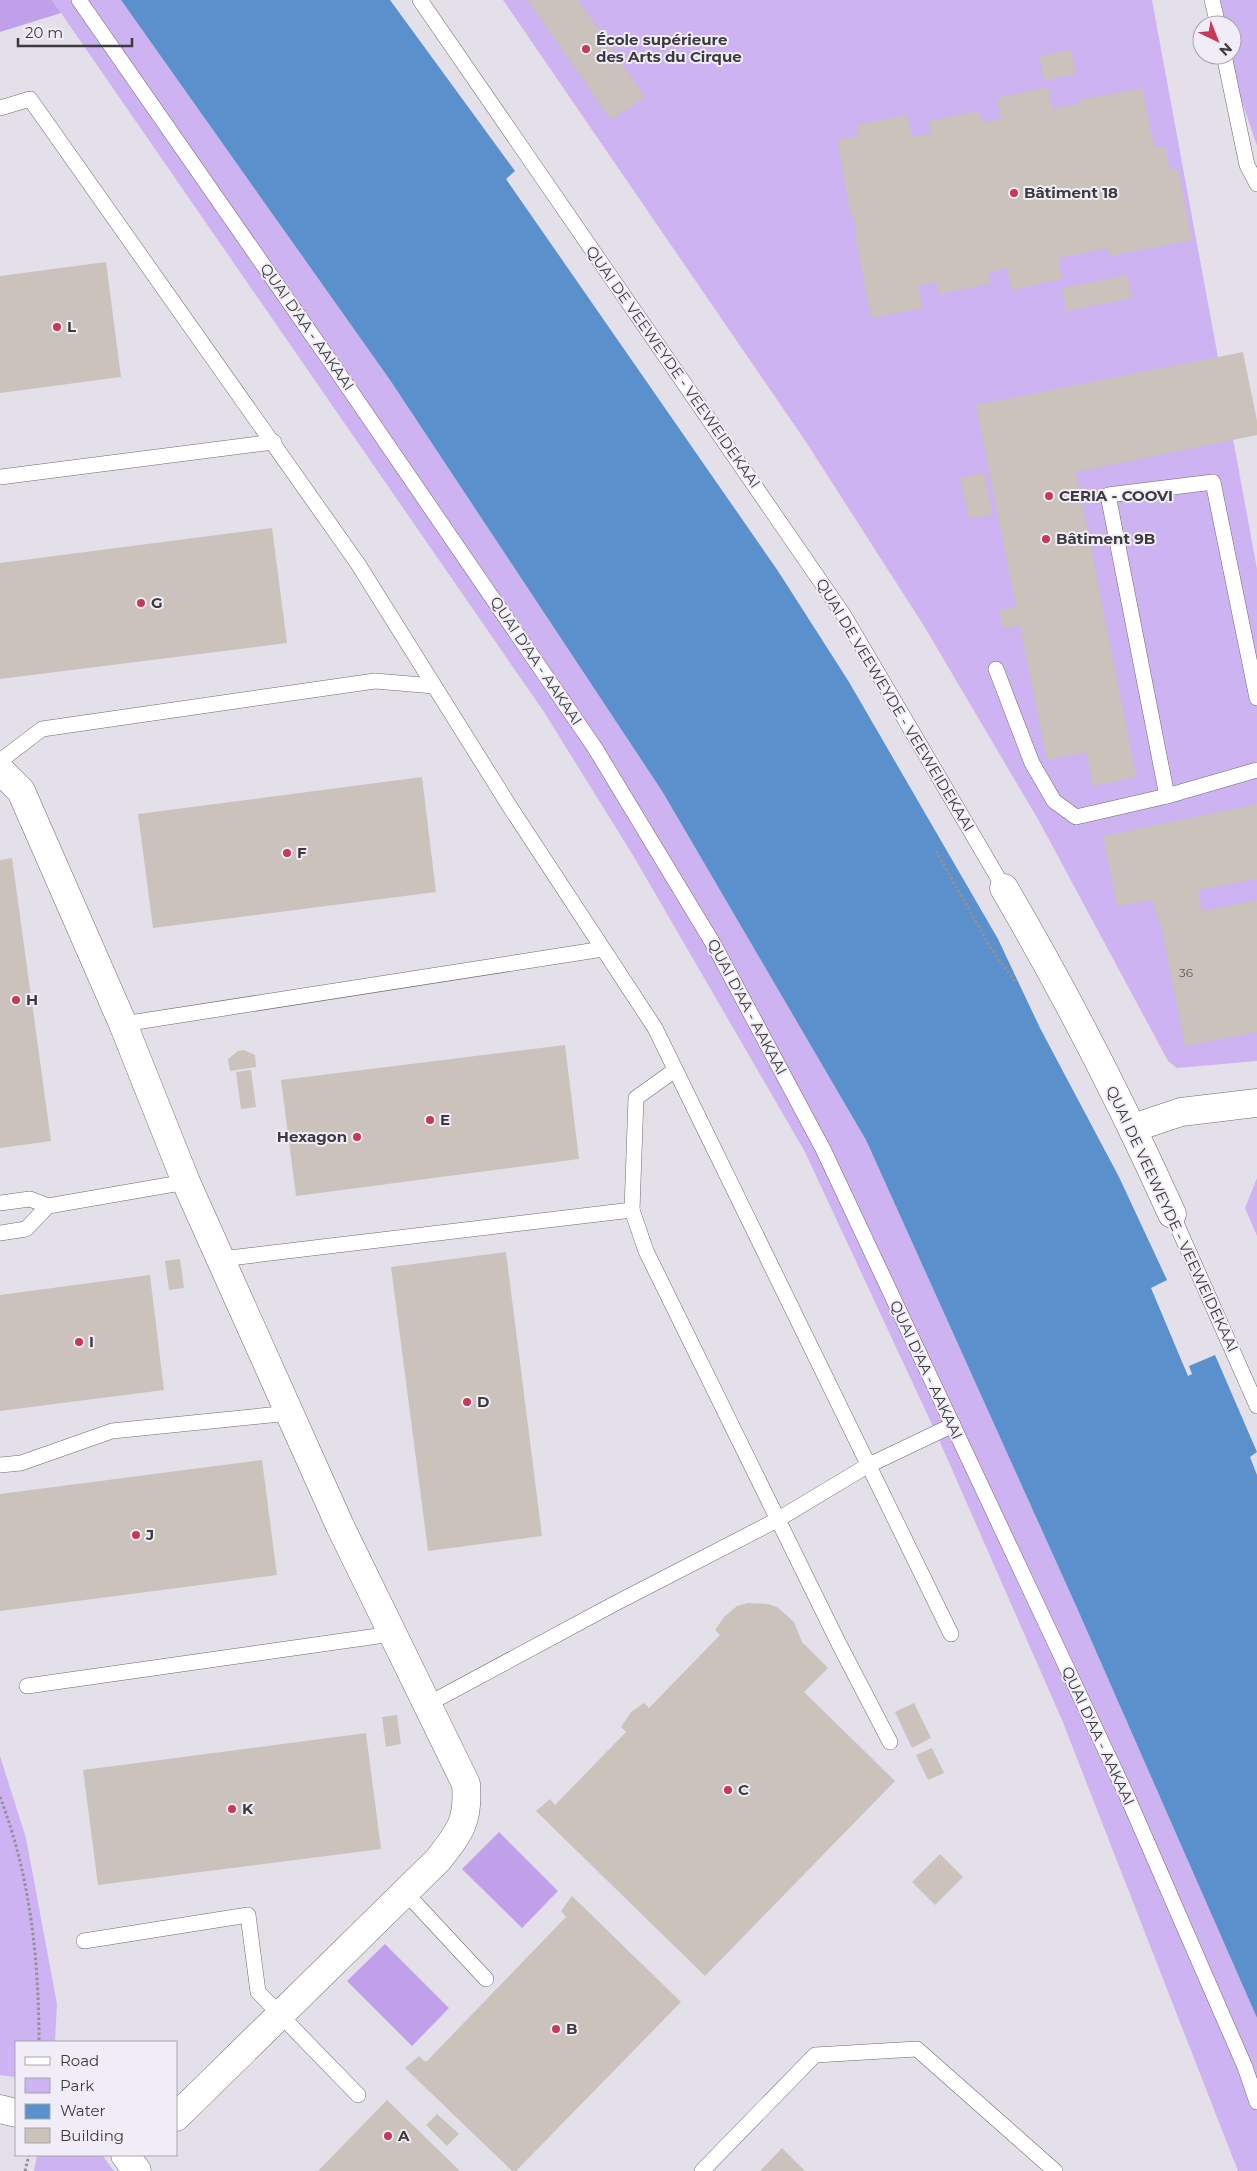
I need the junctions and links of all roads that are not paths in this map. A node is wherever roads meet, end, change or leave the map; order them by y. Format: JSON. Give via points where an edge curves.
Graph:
{"nodes":[{"id":1,"x":79,"y":0,"type":"edge"},
{"id":2,"x":420,"y":0,"type":"edge"},
{"id":3,"x":1212,"y":0,"type":"edge"},
{"id":4,"x":1216,"y":15,"type":"edge"},
{"id":5,"x":1226,"y":65,"type":"edge"},
{"id":6,"x":0,"y":108,"type":"edge"},
{"id":7,"x":1257,"y":184,"type":"edge"},
{"id":8,"x":274,"y":442,"type":"junction"},
{"id":9,"x":0,"y":477,"type":"edge"},
{"id":10,"x":1251,"y":634,"type":"edge"},
{"id":11,"x":996,"y":669,"type":"dead end"},
{"id":12,"x":434,"y":686,"type":"junction"},
{"id":13,"x":1257,"y":698,"type":"edge"},
{"id":14,"x":0,"y":761,"type":"edge"},
{"id":15,"x":0,"y":770,"type":"edge"},
{"id":16,"x":1257,"y":770,"type":"edge"},
{"id":17,"x":1167,"y":796,"type":"junction"},
{"id":18,"x":1004,"y":888,"type":"joint"},
{"id":19,"x":603,"y":949,"type":"junction"},
{"id":20,"x":123,"y":1024,"type":"junction"},
{"id":21,"x":675,"y":1070,"type":"junction"},
{"id":22,"x":1257,"y":1103,"type":"edge"},
{"id":23,"x":1133,"y":1128,"type":"junction"},
{"id":24,"x":186,"y":1182,"type":"junction"},
{"id":25,"x":0,"y":1202,"type":"edge"},
{"id":26,"x":48,"y":1206,"type":"junction"},
{"id":27,"x":632,"y":1210,"type":"junction"},
{"id":28,"x":1172,"y":1214,"type":"joint"},
{"id":29,"x":0,"y":1233,"type":"edge"},
{"id":30,"x":221,"y":1259,"type":"junction"},
{"id":31,"x":1257,"y":1406,"type":"edge"},
{"id":32,"x":290,"y":1413,"type":"junction"},
{"id":33,"x":953,"y":1425,"type":"junction"},
{"id":34,"x":0,"y":1465,"type":"edge"},
{"id":35,"x":867,"y":1466,"type":"junction"},
{"id":36,"x":777,"y":1520,"type":"junction"},
{"id":37,"x":392,"y":1634,"type":"junction"},
{"id":38,"x":951,"y":1634,"type":"dead end"},
{"id":39,"x":27,"y":1686,"type":"dead end"},
{"id":40,"x":428,"y":1704,"type":"junction"},
{"id":41,"x":890,"y":1742,"type":"dead end"},
{"id":42,"x":405,"y":1892,"type":"junction"},
{"id":43,"x":84,"y":1941,"type":"dead end"},
{"id":44,"x":486,"y":1979,"type":"dead end"},
{"id":45,"x":280,"y":2016,"type":"junction"},
{"id":46,"x":358,"y":2095,"type":"dead end"},
{"id":47,"x":1257,"y":2102,"type":"edge"},
{"id":48,"x":0,"y":2109,"type":"edge"},
{"id":49,"x":15,"y":2113,"type":"edge"},
{"id":50,"x":178,"y":2115,"type":"edge"},
{"id":51,"x":702,"y":2171,"type":"edge"},
{"id":52,"x":1054,"y":2171,"type":"edge"}],
"edges":[{"from":1,"to":33,"type":"lane","name":"QUAI D'AA - AAKAAI","via":[[595,748],[714,945],[770,1048],[822,1148]]},
{"from":2,"to":18,"type":"lane","name":"QUAI DE VEEWEYDE - VEEWEIDEKAAI","via":[[843,614]]},
{"from":3,"to":4,"type":"lane"},
{"from":5,"to":7,"type":"lane","via":[[1247,164]]},
{"from":6,"to":8,"type":"lane","via":[[30,100]]},
{"from":8,"to":9,"type":"lane"},
{"from":8,"to":12,"type":"lane","via":[[358,564]]},
{"from":10,"to":13,"type":"lane"},
{"from":10,"to":17,"type":"lane","via":[[1213,482],[1108,496]]},
{"from":11,"to":17,"type":"lane","via":[[1032,763],[1054,801],[1076,817]]},
{"from":12,"to":14,"type":"lane","via":[[375,681],[42,729]]},
{"from":12,"to":19,"type":"lane"},
{"from":15,"to":20,"type":"street","via":[[21,791]]},
{"from":16,"to":17,"type":"lane"},
{"from":18,"to":23,"type":"street","name":"QUAI DE VEEWEYDE - VEEWEIDEKAAI"},
{"from":19,"to":20,"type":"lane"},
{"from":19,"to":21,"type":"lane","via":[[654,1028]]},
{"from":20,"to":24,"type":"street"},
{"from":21,"to":27,"type":"lane","via":[[636,1098]]},
{"from":21,"to":35,"type":"lane"},
{"from":22,"to":23,"type":"street","via":[[1181,1112]]},
{"from":23,"to":28,"type":"street","name":"QUAI DE VEEWEYDE - VEEWEIDEKAAI"},
{"from":24,"to":26,"type":"lane"},
{"from":24,"to":30,"type":"street"},
{"from":25,"to":26,"type":"lane","via":[[30,1199]]},
{"from":26,"to":29,"type":"lane","via":[[26,1229]]},
{"from":27,"to":30,"type":"lane"},
{"from":27,"to":36,"type":"lane","via":[[646,1251]]},
{"from":28,"to":31,"type":"lane","name":"QUAI DE VEEWEYDE - VEEWEIDEKAAI"},
{"from":30,"to":32,"type":"street"},
{"from":32,"to":34,"type":"lane","via":[[112,1431],[21,1462]]},
{"from":32,"to":37,"type":"street"},
{"from":33,"to":35,"type":"lane"},
{"from":33,"to":47,"type":"lane","name":"QUAI D'AA - AAKAAI","via":[[1127,1796],[1245,2067]]},
{"from":35,"to":36,"type":"lane"},
{"from":35,"to":38,"type":"lane"},
{"from":36,"to":40,"type":"lane"},
{"from":36,"to":41,"type":"lane"},
{"from":37,"to":39,"type":"lane"},
{"from":37,"to":40,"type":"street"},
{"from":40,"to":42,"type":"street","via":[[466,1784],[468,1806],[455,1838]]},
{"from":42,"to":44,"type":"lane"},
{"from":42,"to":45,"type":"street"},
{"from":43,"to":45,"type":"lane","via":[[248,1915],[258,1992]]},
{"from":45,"to":46,"type":"lane"},
{"from":45,"to":50,"type":"street"},
{"from":48,"to":49,"type":"street"},
{"from":51,"to":52,"type":"lane","via":[[816,2055],[917,2049]]}]}
